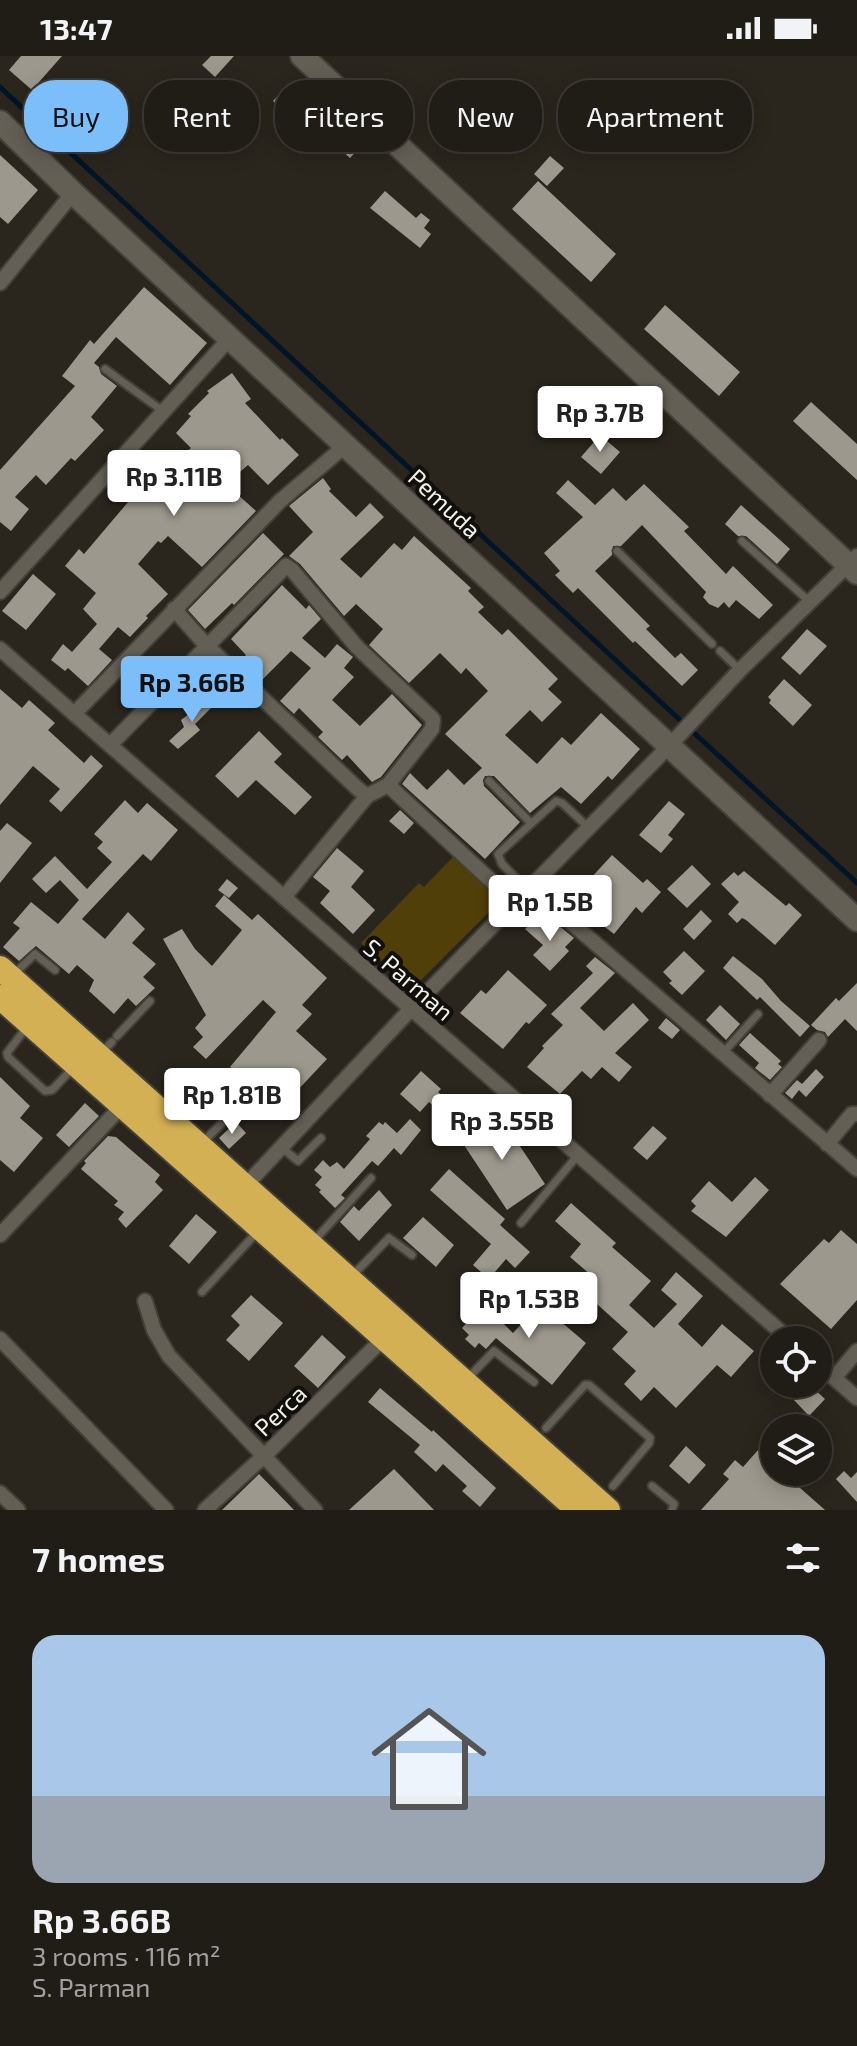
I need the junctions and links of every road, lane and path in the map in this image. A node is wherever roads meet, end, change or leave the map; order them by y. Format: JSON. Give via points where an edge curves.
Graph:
{"nodes":[{"id":1,"x":302,"y":56,"type":"edge"},
{"id":2,"x":0,"y":122,"type":"edge"},
{"id":3,"x":73,"y":193,"type":"junction"},
{"id":4,"x":0,"y":283,"type":"edge"},
{"id":5,"x":230,"y":338,"type":"junction"},
{"id":6,"x":105,"y":369,"type":"dead end"},
{"id":7,"x":164,"y":412,"type":"junction"},
{"id":8,"x":345,"y":446,"type":"junction"},
{"id":9,"x":742,"y":541,"type":"dead end"},
{"id":10,"x":617,"y":551,"type":"dead end"},
{"id":11,"x":854,"y":565,"type":"edge"},
{"id":12,"x":0,"y":592,"type":"edge"},
{"id":13,"x":810,"y":602,"type":"junction"},
{"id":14,"x":174,"y":609,"type":"junction"},
{"id":15,"x":712,"y":644,"type":"dead end"},
{"id":16,"x":206,"y":645,"type":"junction"},
{"id":17,"x":0,"y":649,"type":"edge"},
{"id":18,"x":720,"y":651,"type":"dead end"},
{"id":19,"x":740,"y":670,"type":"junction"},
{"id":20,"x":74,"y":714,"type":"junction"},
{"id":21,"x":110,"y":745,"type":"junction"},
{"id":22,"x":670,"y":745,"type":"junction"},
{"id":23,"x":489,"y":781,"type":"dead end"},
{"id":24,"x":388,"y":785,"type":"junction"},
{"id":25,"x":367,"y":796,"type":"junction"},
{"id":26,"x":531,"y":823,"type":"junction"},
{"id":27,"x":588,"y":827,"type":"junction"},
{"id":28,"x":529,"y":889,"type":"junction"},
{"id":29,"x":284,"y":897,"type":"junction"},
{"id":30,"x":515,"y":903,"type":"junction"},
{"id":31,"x":857,"y":920,"type":"edge"},
{"id":32,"x":55,"y":970,"type":"dead end"},
{"id":33,"x":4,"y":981,"type":"edge"},
{"id":34,"x":150,"y":1001,"type":"dead end"},
{"id":35,"x":410,"y":1010,"type":"junction"},
{"id":36,"x":758,"y":1014,"type":"dead end"},
{"id":37,"x":30,"y":1023,"type":"junction"},
{"id":38,"x":819,"y":1040,"type":"dead end"},
{"id":39,"x":723,"y":1053,"type":"junction"},
{"id":40,"x":98,"y":1054,"type":"junction"},
{"id":41,"x":770,"y":1095,"type":"junction"},
{"id":42,"x":122,"y":1106,"type":"junction"},
{"id":43,"x":857,"y":1114,"type":"edge"},
{"id":44,"x":228,"y":1117,"type":"dead end"},
{"id":45,"x":321,"y":1138,"type":"dead end"},
{"id":46,"x":827,"y":1144,"type":"junction"},
{"id":47,"x":200,"y":1146,"type":"junction"},
{"id":48,"x":281,"y":1147,"type":"junction"},
{"id":49,"x":578,"y":1155,"type":"junction"},
{"id":50,"x":857,"y":1169,"type":"edge"},
{"id":51,"x":371,"y":1178,"type":"dead end"},
{"id":52,"x":245,"y":1186,"type":"junction"},
{"id":53,"x":521,"y":1223,"type":"dead end"},
{"id":54,"x":261,"y":1229,"type":"junction"},
{"id":55,"x":0,"y":1235,"type":"edge"},
{"id":56,"x":310,"y":1246,"type":"junction"},
{"id":57,"x":412,"y":1255,"type":"dead end"},
{"id":58,"x":349,"y":1280,"type":"junction"},
{"id":59,"x":202,"y":1292,"type":"dead end"},
{"id":60,"x":145,"y":1301,"type":"dead end"},
{"id":61,"x":774,"y":1326,"type":"edge"},
{"id":62,"x":384,"y":1338,"type":"junction"},
{"id":63,"x":0,"y":1339,"type":"edge"},
{"id":64,"x":857,"y":1351,"type":"edge"},
{"id":65,"x":834,"y":1378,"type":"joint"},
{"id":66,"x":464,"y":1382,"type":"junction"},
{"id":67,"x":534,"y":1382,"type":"dead end"},
{"id":68,"x":857,"y":1398,"type":"edge"},
{"id":69,"x":536,"y":1442,"type":"junction"},
{"id":70,"x":265,"y":1455,"type":"junction"},
{"id":71,"x":652,"y":1486,"type":"dead end"},
{"id":72,"x":0,"y":1493,"type":"edge"},
{"id":73,"x":601,"y":1500,"type":"edge"},
{"id":74,"x":18,"y":1510,"type":"edge"},
{"id":75,"x":166,"y":1510,"type":"edge"},
{"id":76,"x":205,"y":1510,"type":"edge"},
{"id":77,"x":315,"y":1510,"type":"edge"},
{"id":78,"x":672,"y":1510,"type":"edge"}],
"edges":[{"from":1,"to":11,"type":"street"},
{"from":2,"to":3,"type":"street","name":"Pemuda"},
{"from":3,"to":4,"type":"street"},
{"from":3,"to":5,"type":"street","name":"Pemuda"},
{"from":5,"to":7,"type":"street"},
{"from":5,"to":8,"type":"street","name":"Pemuda"},
{"from":6,"to":7,"type":"lane"},
{"from":7,"to":12,"type":"street"},
{"from":8,"to":14,"type":"street","via":[[280,501]]},
{"from":8,"to":22,"type":"street","name":"Pemuda"},
{"from":9,"to":13,"type":"lane"},
{"from":10,"to":15,"type":"lane"},
{"from":11,"to":13,"type":"street"},
{"from":13,"to":19,"type":"street"},
{"from":14,"to":16,"type":"street"},
{"from":14,"to":20,"type":"street"},
{"from":16,"to":21,"type":"street"},
{"from":16,"to":24,"type":"street","via":[[280,570],[292,570],[357,647],[433,719],[432,729]]},
{"from":16,"to":25,"type":"street"},
{"from":17,"to":20,"type":"street","name":"S. Parman"},
{"from":18,"to":19,"type":"lane"},
{"from":19,"to":22,"type":"street"},
{"from":20,"to":21,"type":"street","name":"S. Parman"},
{"from":21,"to":29,"type":"street","name":"S. Parman"},
{"from":22,"to":27,"type":"street"},
{"from":22,"to":31,"type":"street","name":"Pemuda"},
{"from":23,"to":26,"type":"lane"},
{"from":24,"to":25,"type":"street"},
{"from":24,"to":30,"type":"street"},
{"from":25,"to":29,"type":"street"},
{"from":26,"to":27,"type":"lane","via":[[556,801]]},
{"from":26,"to":28,"type":"lane","via":[[498,854]]},
{"from":27,"to":28,"type":"street"},
{"from":28,"to":30,"type":"street"},
{"from":28,"to":39,"type":"street"},
{"from":29,"to":35,"type":"street","name":"S. Parman"},
{"from":30,"to":35,"type":"street"},
{"from":32,"to":33,"type":"lane","via":[[35,954]]},
{"from":33,"to":37,"type":"highway"},
{"from":33,"to":40,"type":"highway"},
{"from":34,"to":40,"type":"lane"},
{"from":35,"to":48,"type":"street"},
{"from":35,"to":49,"type":"street","name":"S. Parman"},
{"from":36,"to":39,"type":"lane"},
{"from":37,"to":40,"type":"highway"},
{"from":37,"to":40,"type":"lane","via":[[7,1050],[8,1057],[49,1091]]},
{"from":38,"to":41,"type":"street"},
{"from":39,"to":41,"type":"street"},
{"from":40,"to":42,"type":"highway"},
{"from":40,"to":47,"type":"highway"},
{"from":41,"to":46,"type":"street"},
{"from":42,"to":54,"type":"highway"},
{"from":42,"to":55,"type":"street"},
{"from":43,"to":46,"type":"street"},
{"from":44,"to":47,"type":"lane"},
{"from":45,"to":48,"type":"lane","via":[[298,1161]]},
{"from":46,"to":50,"type":"street"},
{"from":47,"to":52,"type":"highway"},
{"from":48,"to":52,"type":"street"},
{"from":49,"to":53,"type":"lane"},
{"from":49,"to":61,"type":"street","name":"S. Parman"},
{"from":51,"to":56,"type":"lane"},
{"from":52,"to":56,"type":"highway"},
{"from":54,"to":59,"type":"lane"},
{"from":54,"to":62,"type":"highway"},
{"from":56,"to":58,"type":"highway"},
{"from":57,"to":58,"type":"lane","via":[[389,1238]]},
{"from":58,"to":66,"type":"highway"},
{"from":60,"to":70,"type":"street","via":[[169,1356]]},
{"from":62,"to":69,"type":"highway"},
{"from":62,"to":70,"type":"street","name":"Perca"},
{"from":63,"to":75,"type":"street"},
{"from":64,"to":65,"type":"street"},
{"from":65,"to":68,"type":"street"},
{"from":66,"to":67,"type":"lane","via":[[494,1351]]},
{"from":66,"to":69,"type":"highway"},
{"from":69,"to":73,"type":"highway"},
{"from":69,"to":73,"type":"lane","via":[[585,1385],[650,1438]]},
{"from":70,"to":76,"type":"street","name":"Perca"},
{"from":70,"to":77,"type":"street"},
{"from":71,"to":78,"type":"lane","via":[[674,1504]]},
{"from":72,"to":74,"type":"street"}]}
